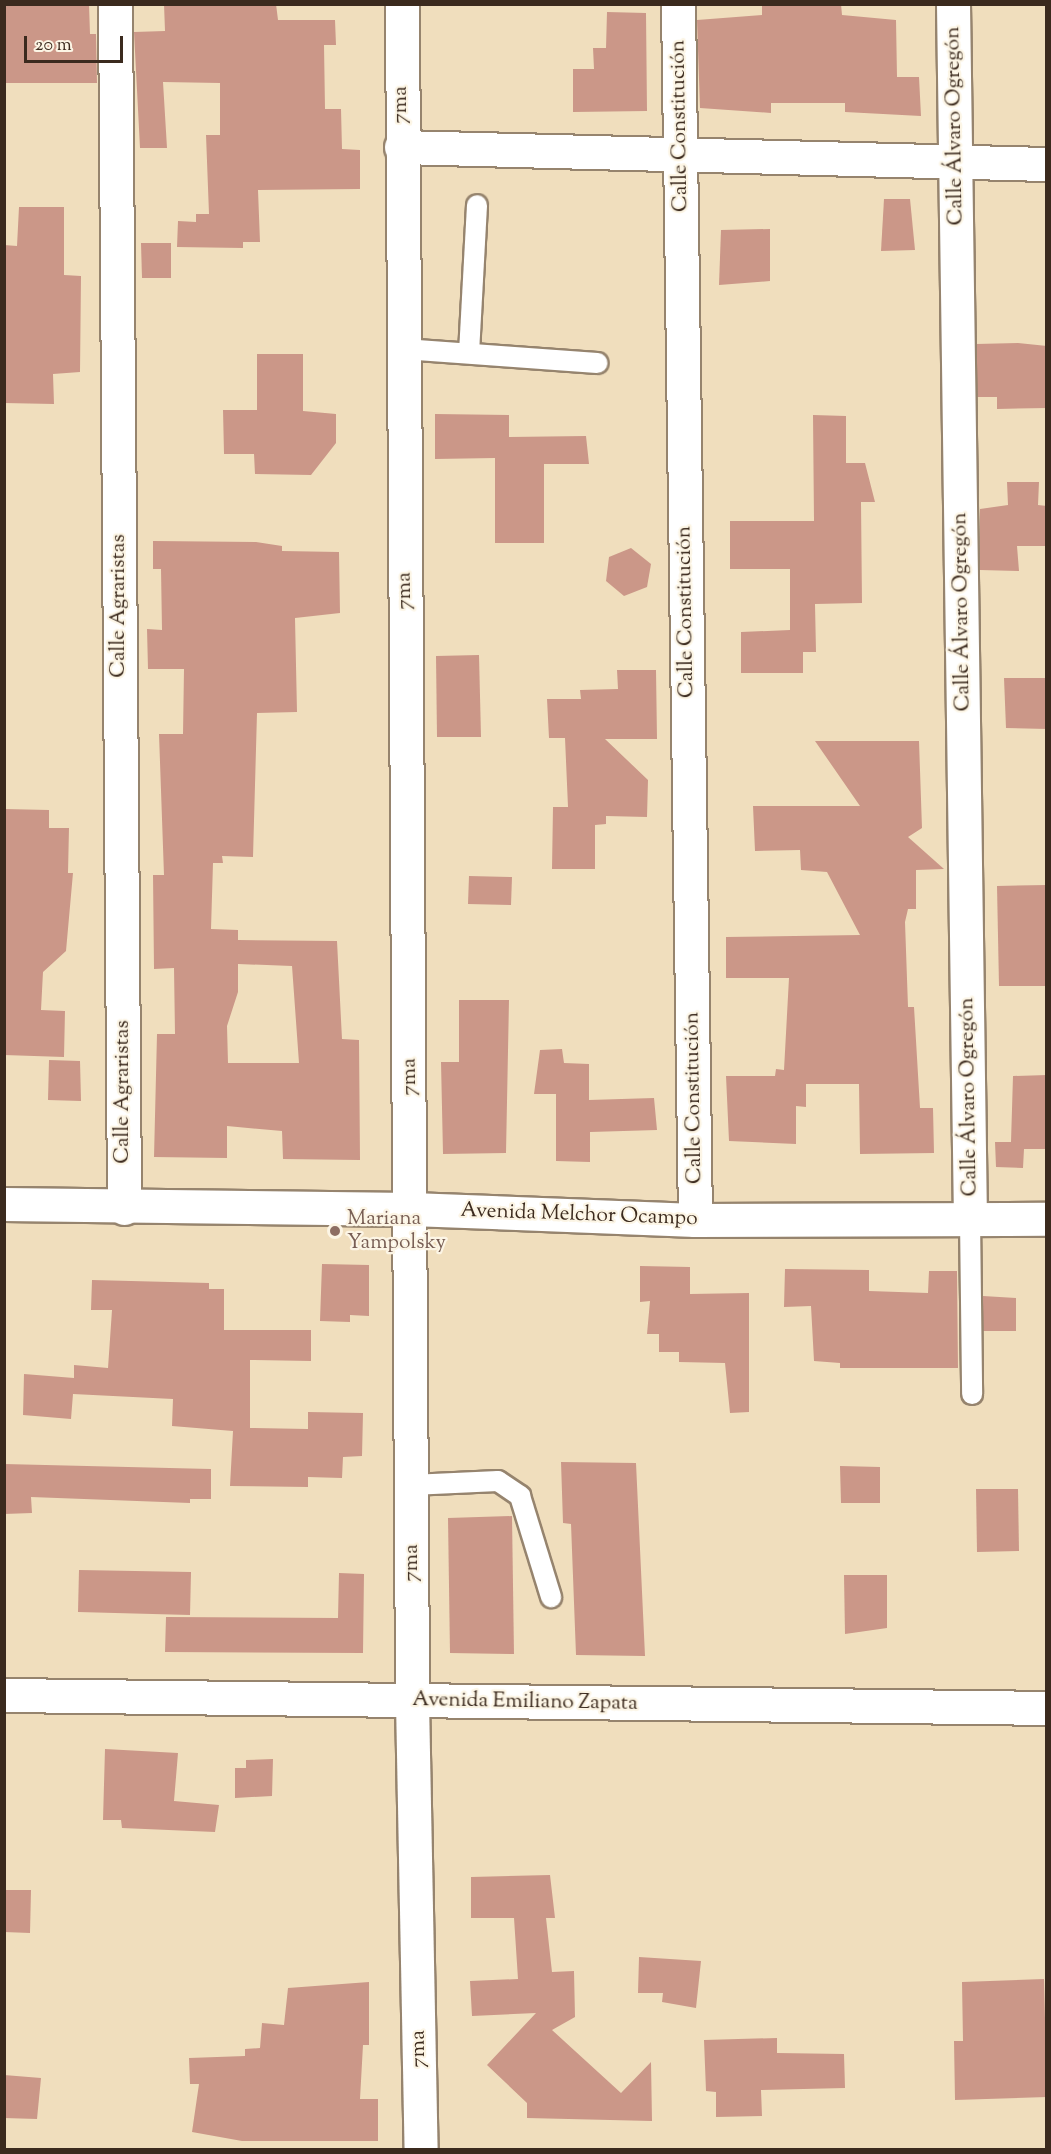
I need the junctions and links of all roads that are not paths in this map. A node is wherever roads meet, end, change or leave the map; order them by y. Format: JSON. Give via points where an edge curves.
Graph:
{"nodes":[{"id":1,"x":115,"y":4,"type":"edge"},
{"id":2,"x":402,"y":4,"type":"edge"},
{"id":3,"x":678,"y":4,"type":"edge"},
{"id":4,"x":953,"y":4,"type":"edge"},
{"id":5,"x":401,"y":147,"type":"junction"},
{"id":6,"x":680,"y":153,"type":"junction"},
{"id":7,"x":1047,"y":164,"type":"edge"},
{"id":8,"x":956,"y":165,"type":"junction"},
{"id":9,"x":477,"y":205,"type":"dead end"},
{"id":10,"x":403,"y":349,"type":"junction"},
{"id":11,"x":469,"y":353,"type":"junction"},
{"id":12,"x":597,"y":363,"type":"dead end"},
{"id":13,"x":4,"y":1204,"type":"edge"},
{"id":14,"x":124,"y":1208,"type":"junction"},
{"id":15,"x":411,"y":1209,"type":"junction"},
{"id":16,"x":970,"y":1219,"type":"junction"},
{"id":17,"x":1047,"y":1219,"type":"edge"},
{"id":18,"x":695,"y":1220,"type":"junction"},
{"id":19,"x":972,"y":1394,"type":"dead end"},
{"id":20,"x":411,"y":1485,"type":"junction"},
{"id":21,"x":550,"y":1597,"type":"dead end"},
{"id":22,"x":4,"y":1695,"type":"edge"},
{"id":23,"x":412,"y":1701,"type":"junction"},
{"id":24,"x":1047,"y":1707,"type":"edge"},
{"id":25,"x":421,"y":2150,"type":"edge"}],
"edges":[{"from":1,"to":14,"type":"street","name":"Calle Agraristas"},
{"from":2,"to":5,"type":"street","name":"7ma"},
{"from":3,"to":6,"type":"street","name":"Calle Constitución"},
{"from":4,"to":8,"type":"street","name":"Calle Álvaro Ogregón"},
{"from":5,"to":6,"type":"street"},
{"from":5,"to":10,"type":"street","name":"7ma"},
{"from":6,"to":8,"type":"street"},
{"from":6,"to":18,"type":"street","name":"Calle Constitución"},
{"from":7,"to":8,"type":"street"},
{"from":8,"to":16,"type":"street","name":"Calle Álvaro Ogregón"},
{"from":9,"to":11,"type":"lane"},
{"from":10,"to":11,"type":"lane"},
{"from":10,"to":15,"type":"street","name":"7ma"},
{"from":11,"to":12,"type":"lane"},
{"from":13,"to":14,"type":"street","name":"Avenida Melchor Ocampo"},
{"from":14,"to":15,"type":"street","name":"Avenida Melchor Ocampo"},
{"from":15,"to":18,"type":"street","name":"Avenida Melchor Ocampo"},
{"from":15,"to":20,"type":"street","name":"7ma"},
{"from":16,"to":17,"type":"street","name":"Avenida Melchor Ocampo"},
{"from":16,"to":18,"type":"street","name":"Avenida Melchor Ocampo"},
{"from":16,"to":19,"type":"lane"},
{"from":20,"to":21,"type":"lane","via":[[498,1481],[520,1496]]},
{"from":20,"to":23,"type":"street","name":"7ma"},
{"from":22,"to":23,"type":"street","name":"Avenida Emiliano Zapata"},
{"from":23,"to":24,"type":"street","name":"Avenida Emiliano Zapata"},
{"from":23,"to":25,"type":"street","name":"7ma"}]}
